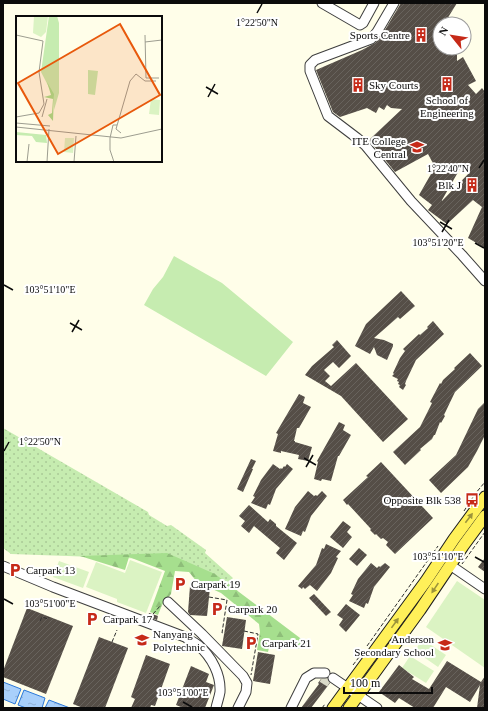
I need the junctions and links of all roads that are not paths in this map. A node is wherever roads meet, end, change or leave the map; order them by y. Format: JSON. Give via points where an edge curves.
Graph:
{"nodes":[{"id":1,"x":322,"y":3,"type":"edge"},
{"id":2,"x":374,"y":3,"type":"edge"},
{"id":3,"x":394,"y":3,"type":"edge"},
{"id":4,"x":485,"y":281,"type":"edge"},
{"id":5,"x":485,"y":497,"type":"edge"},
{"id":6,"x":485,"y":516,"type":"edge"},
{"id":7,"x":454,"y":539,"type":"junction"},
{"id":8,"x":463,"y":546,"type":"junction"},
{"id":9,"x":450,"y":565,"type":"junction"},
{"id":10,"x":3,"y":566,"type":"edge"},
{"id":11,"x":485,"y":589,"type":"edge"},
{"id":12,"x":168,"y":602,"type":"road end"},
{"id":13,"x":332,"y":681,"type":"junction"},
{"id":14,"x":247,"y":683,"type":"junction"},
{"id":15,"x":354,"y":701,"type":"edge"},
{"id":16,"x":216,"y":708,"type":"edge"},
{"id":17,"x":234,"y":708,"type":"edge"},
{"id":18,"x":238,"y":708,"type":"edge"},
{"id":19,"x":291,"y":708,"type":"edge"},
{"id":20,"x":333,"y":708,"type":"edge"},
{"id":21,"x":368,"y":708,"type":"edge"},
{"id":22,"x":377,"y":708,"type":"edge"}],
"edges":[{"from":1,"to":2,"type":"street","via":[[360,24]]},
{"from":3,"to":4,"type":"street","via":[[372,39],[314,60],[310,65],[310,71],[328,116],[365,144],[411,201]]},
{"from":7,"to":5,"type":"main road","one_way":true},
{"from":6,"to":8,"type":"main road"},
{"from":7,"to":8,"type":"main road","via":[[462,540]]},
{"from":13,"to":7,"type":"main road","one_way":true,"via":[[426,580]]},
{"from":8,"to":9,"type":"main road"},
{"from":9,"to":11,"type":"street"},
{"from":9,"to":15,"type":"main road","one_way":true},
{"from":10,"to":16,"type":"street","via":[[59,590],[185,637],[197,644],[214,664],[218,677],[220,692]]},
{"from":12,"to":14,"type":"street","via":[[243,676]]},
{"from":13,"to":15,"type":"street"},
{"from":13,"to":19,"type":"street","via":[[314,673],[306,678]]},
{"from":13,"to":20,"type":"main road"},
{"from":14,"to":17,"type":"street"},
{"from":14,"to":18,"type":"street","via":[[246,692]]},
{"from":15,"to":21,"type":"street"},
{"from":15,"to":22,"type":"street"}]}
